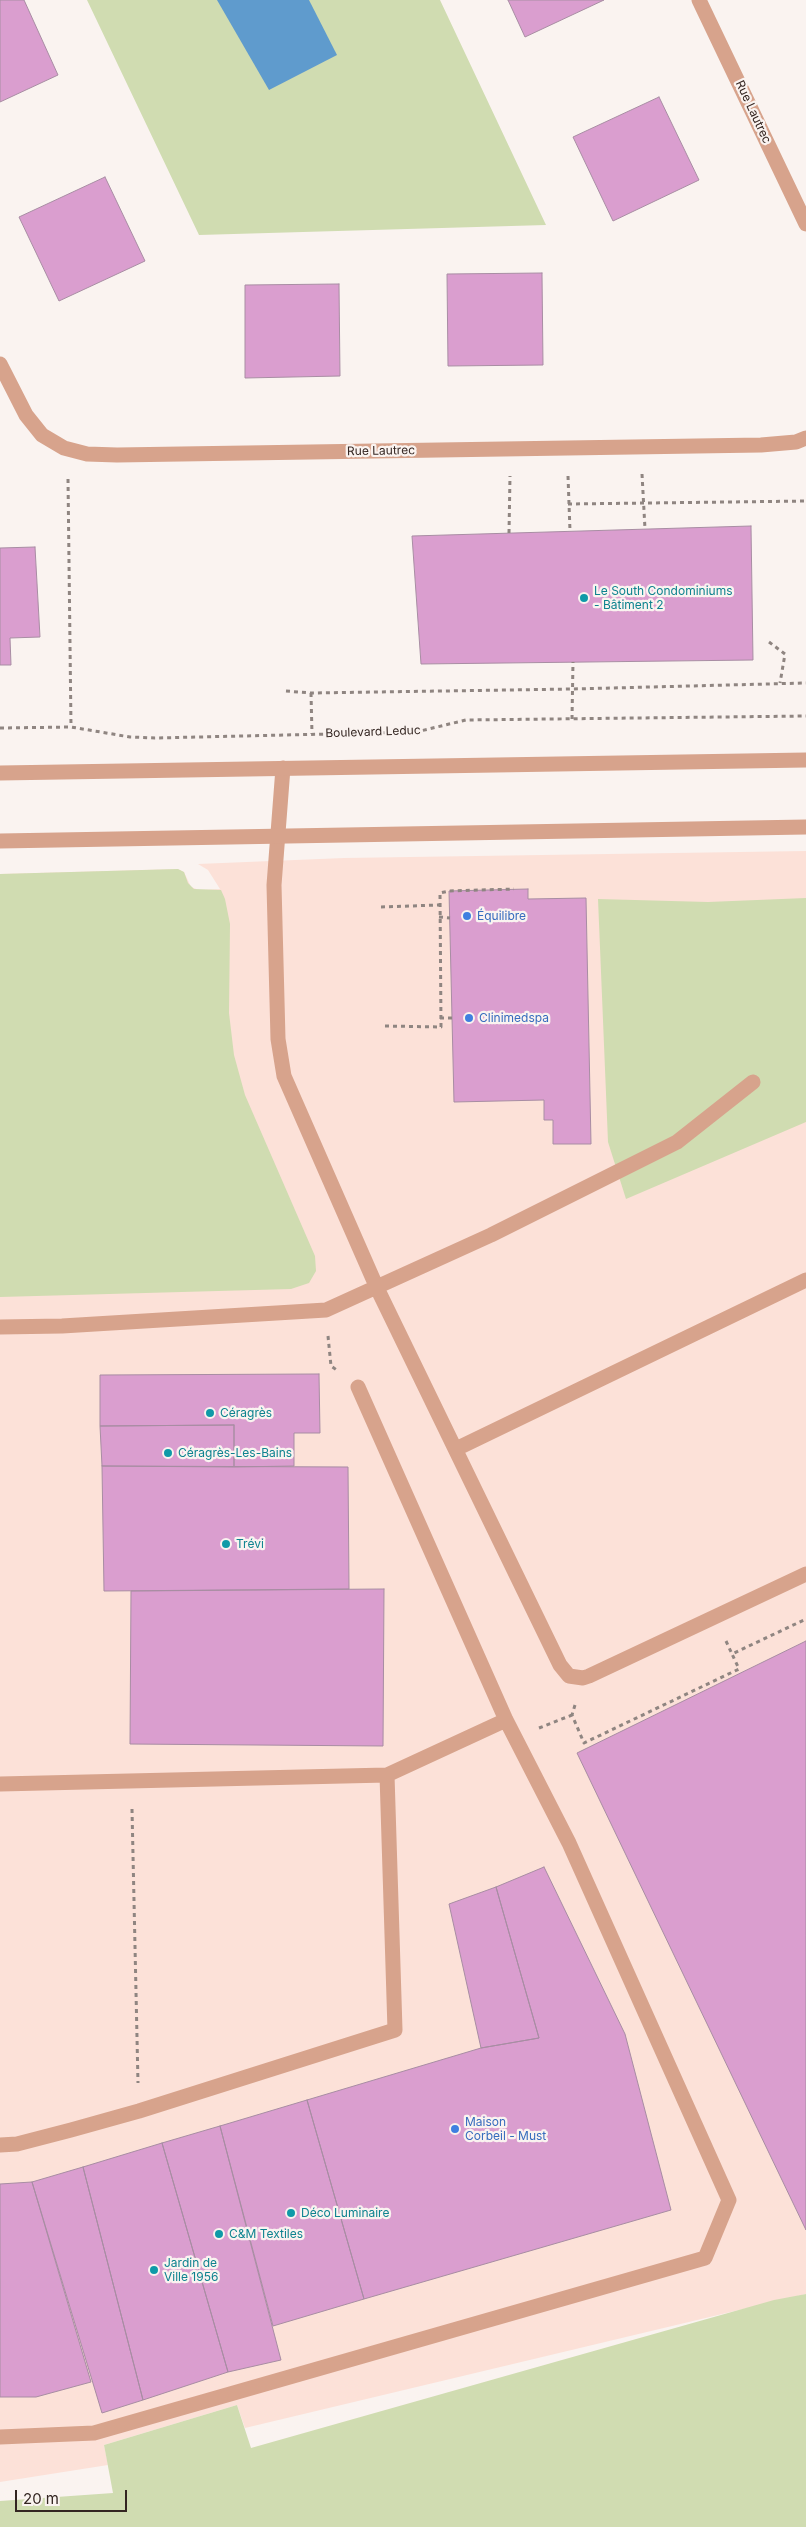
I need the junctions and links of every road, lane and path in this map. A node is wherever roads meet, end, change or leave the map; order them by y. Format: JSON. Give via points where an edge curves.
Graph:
{"nodes":[{"id":1,"x":699,"y":0,"type":"edge"},
{"id":2,"x":806,"y":224,"type":"edge"},
{"id":3,"x":0,"y":364,"type":"edge"},
{"id":4,"x":806,"y":438,"type":"edge"},
{"id":5,"x":510,"y":448,"type":"junction"},
{"id":6,"x":68,"y":479,"type":"dead end"},
{"id":7,"x":806,"y":500,"type":"edge"},
{"id":8,"x":644,"y":503,"type":"junction"},
{"id":9,"x":645,"y":529,"type":"dead end"},
{"id":10,"x":570,"y":531,"type":"dead end"},
{"id":11,"x":509,"y":533,"type":"dead end"},
{"id":12,"x":770,"y":642,"type":"dead end"},
{"id":13,"x":574,"y":662,"type":"dead end"},
{"id":14,"x":780,"y":683,"type":"junction"},
{"id":15,"x":806,"y":683,"type":"edge"},
{"id":16,"x":573,"y":689,"type":"junction"},
{"id":17,"x":286,"y":691,"type":"dead end"},
{"id":18,"x":311,"y":693,"type":"junction"},
{"id":19,"x":806,"y":716,"type":"edge"},
{"id":20,"x":572,"y":719,"type":"junction"},
{"id":21,"x":71,"y":727,"type":"junction"},
{"id":22,"x":0,"y":728,"type":"edge"},
{"id":23,"x":312,"y":734,"type":"junction"},
{"id":24,"x":806,"y":760,"type":"edge"},
{"id":25,"x":283,"y":768,"type":"junction"},
{"id":26,"x":0,"y":773,"type":"edge"},
{"id":27,"x":806,"y":827,"type":"edge"},
{"id":28,"x":279,"y":835,"type":"junction"},
{"id":29,"x":0,"y":841,"type":"edge"},
{"id":30,"x":514,"y":889,"type":"dead end"},
{"id":31,"x":439,"y":905,"type":"junction"},
{"id":32,"x":381,"y":907,"type":"dead end"},
{"id":33,"x":439,"y":918,"type":"junction"},
{"id":34,"x":450,"y":918,"type":"dead end"},
{"id":35,"x":440,"y":1018,"type":"junction"},
{"id":36,"x":452,"y":1018,"type":"dead end"},
{"id":37,"x":385,"y":1026,"type":"dead end"},
{"id":38,"x":753,"y":1082,"type":"dead end"},
{"id":39,"x":806,"y":1280,"type":"edge"},
{"id":40,"x":377,"y":1288,"type":"junction"},
{"id":41,"x":326,"y":1310,"type":"junction"},
{"id":42,"x":0,"y":1327,"type":"edge"},
{"id":43,"x":358,"y":1387,"type":"joint"},
{"id":44,"x":456,"y":1449,"type":"junction"},
{"id":45,"x":806,"y":1574,"type":"edge"},
{"id":46,"x":806,"y":1619,"type":"edge"},
{"id":47,"x":724,"y":1638,"type":"dead end"},
{"id":48,"x":732,"y":1654,"type":"junction"},
{"id":49,"x":583,"y":1678,"type":"junction"},
{"id":50,"x":506,"y":1720,"type":"junction"},
{"id":51,"x":387,"y":1775,"type":"junction"},
{"id":52,"x":0,"y":1784,"type":"edge"},
{"id":53,"x":132,"y":1806,"type":"dead end"},
{"id":54,"x":138,"y":2090,"type":"dead end"},
{"id":55,"x":0,"y":2145,"type":"edge"},
{"id":56,"x":0,"y":2437,"type":"edge"}],
"edges":[{"from":1,"to":2,"type":"street","name":"Rue Lautrec"},
{"from":3,"to":5,"type":"street","name":"Rue Lautrec","via":[[26,415],[42,435],[64,448],[87,454]]},
{"from":4,"to":5,"type":"street","name":"Rue Lautrec","via":[[770,444]]},
{"from":5,"to":11,"type":"path"},
{"from":6,"to":21,"type":"path"},
{"from":7,"to":8,"type":"path"},
{"from":8,"to":9,"type":"path"},
{"from":8,"to":10,"type":"path","via":[[568,504]]},
{"from":12,"to":14,"type":"path","via":[[785,654]]},
{"from":13,"to":16,"type":"path"},
{"from":14,"to":15,"type":"path"},
{"from":14,"to":16,"type":"path"},
{"from":16,"to":18,"type":"path"},
{"from":16,"to":20,"type":"path"},
{"from":17,"to":18,"type":"path"},
{"from":18,"to":23,"type":"path"},
{"from":19,"to":20,"type":"path","name":"Boulevard Leduc"},
{"from":20,"to":23,"type":"path","name":"Boulevard Leduc","via":[[466,720],[416,732]]},
{"from":21,"to":22,"type":"path","name":"Boulevard Leduc"},
{"from":21,"to":23,"type":"path","name":"Boulevard Leduc","via":[[155,738]]},
{"from":24,"to":25,"type":"street"},
{"from":25,"to":26,"type":"street"},
{"from":25,"to":28,"type":"street"},
{"from":27,"to":28,"type":"street"},
{"from":28,"to":29,"type":"street"},
{"from":28,"to":40,"type":"street","via":[[274,885],[280,1060],[292,1096]]},
{"from":30,"to":31,"type":"path","via":[[449,890],[440,893]]},
{"from":31,"to":32,"type":"path"},
{"from":31,"to":33,"type":"path"},
{"from":33,"to":34,"type":"path"},
{"from":33,"to":35,"type":"path"},
{"from":35,"to":36,"type":"path"},
{"from":35,"to":37,"type":"path","via":[[441,1027]]},
{"from":38,"to":40,"type":"street","via":[[677,1142]]},
{"from":39,"to":44,"type":"street"},
{"from":40,"to":41,"type":"street"},
{"from":40,"to":44,"type":"street"},
{"from":41,"to":42,"type":"street"},
{"from":41,"to":43,"type":"path","via":[[331,1366]]},
{"from":43,"to":50,"type":"street"},
{"from":44,"to":49,"type":"street","via":[[560,1665],[569,1676]]},
{"from":45,"to":49,"type":"street"},
{"from":46,"to":48,"type":"path"},
{"from":47,"to":48,"type":"path"},
{"from":48,"to":49,"type":"path","via":[[739,1670],[584,1743],[572,1715]]},
{"from":50,"to":51,"type":"street"},
{"from":50,"to":56,"type":"street","via":[[568,1843],[729,2200],[705,2258],[94,2433]]},
{"from":51,"to":52,"type":"street"},
{"from":51,"to":55,"type":"street","via":[[394,2030],[130,2114]]},
{"from":53,"to":54,"type":"path"}]}
